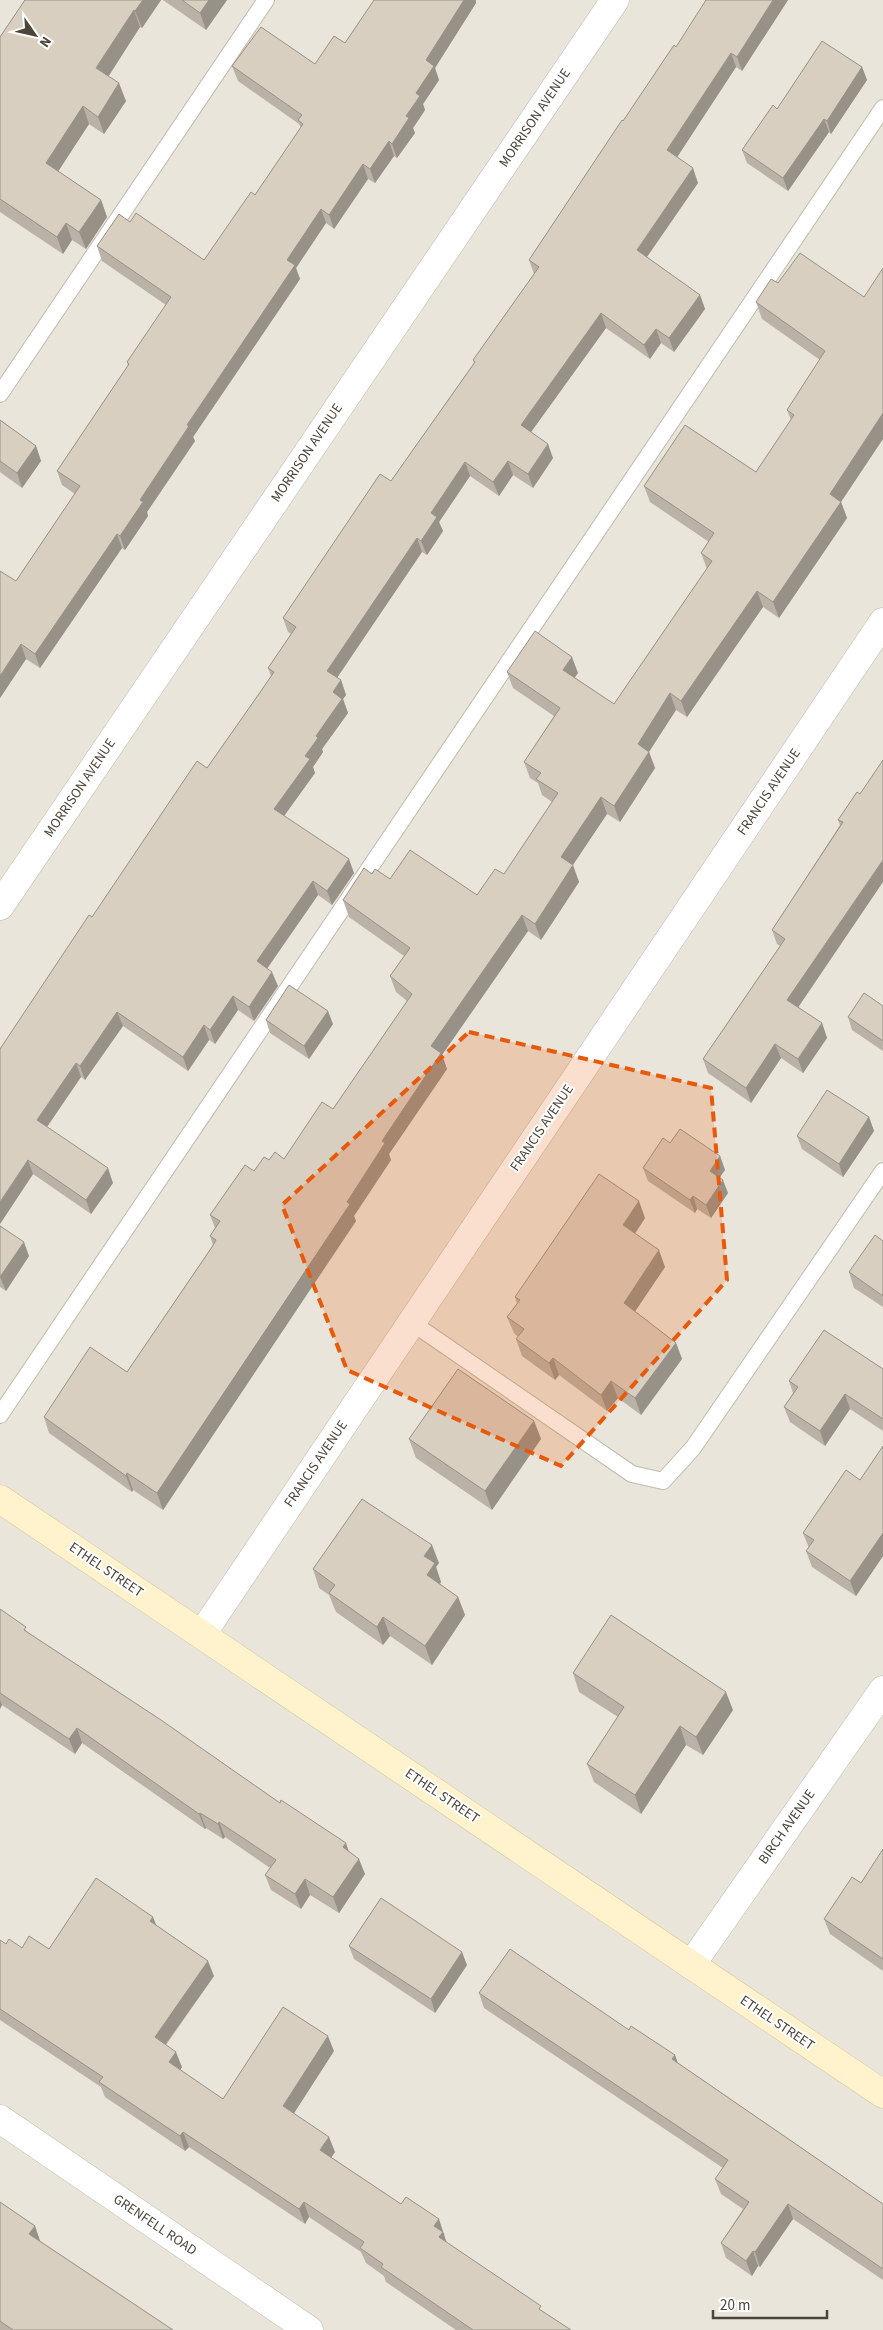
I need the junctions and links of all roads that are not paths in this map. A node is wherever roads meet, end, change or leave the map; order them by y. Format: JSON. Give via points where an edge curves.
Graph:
{"nodes":[{"id":1,"x":266,"y":0,"type":"edge"},
{"id":2,"x":614,"y":0,"type":"edge"},
{"id":3,"x":883,"y":108,"type":"edge"},
{"id":4,"x":0,"y":394,"type":"edge"},
{"id":5,"x":883,"y":622,"type":"edge"},
{"id":6,"x":0,"y":906,"type":"edge"},
{"id":7,"x":883,"y":1171,"type":"edge"},
{"id":8,"x":411,"y":1322,"type":"junction"},
{"id":9,"x":0,"y":1415,"type":"edge"},
{"id":10,"x":0,"y":1499,"type":"edge"},
{"id":11,"x":202,"y":1634,"type":"junction"},
{"id":12,"x":883,"y":1690,"type":"edge"},
{"id":13,"x":691,"y":1965,"type":"junction"},
{"id":14,"x":883,"y":2094,"type":"edge"},
{"id":15,"x":0,"y":2119,"type":"edge"},
{"id":16,"x":310,"y":2330,"type":"edge"}],
"edges":[{"from":1,"to":4,"type":"lane"},
{"from":2,"to":6,"type":"street","name":"MORRISON AVENUE"},
{"from":3,"to":9,"type":"lane"},
{"from":5,"to":8,"type":"street","name":"FRANCIS AVENUE"},
{"from":7,"to":8,"type":"lane","via":[[694,1448],[663,1481],[632,1474]]},
{"from":8,"to":11,"type":"street","name":"FRANCIS AVENUE"},
{"from":10,"to":11,"type":"street","name":"ETHEL STREET"},
{"from":11,"to":13,"type":"street","name":"ETHEL STREET"},
{"from":12,"to":13,"type":"street","name":"BIRCH AVENUE"},
{"from":13,"to":14,"type":"street","name":"ETHEL STREET"},
{"from":15,"to":16,"type":"street","name":"GRENFELL ROAD"}]}
